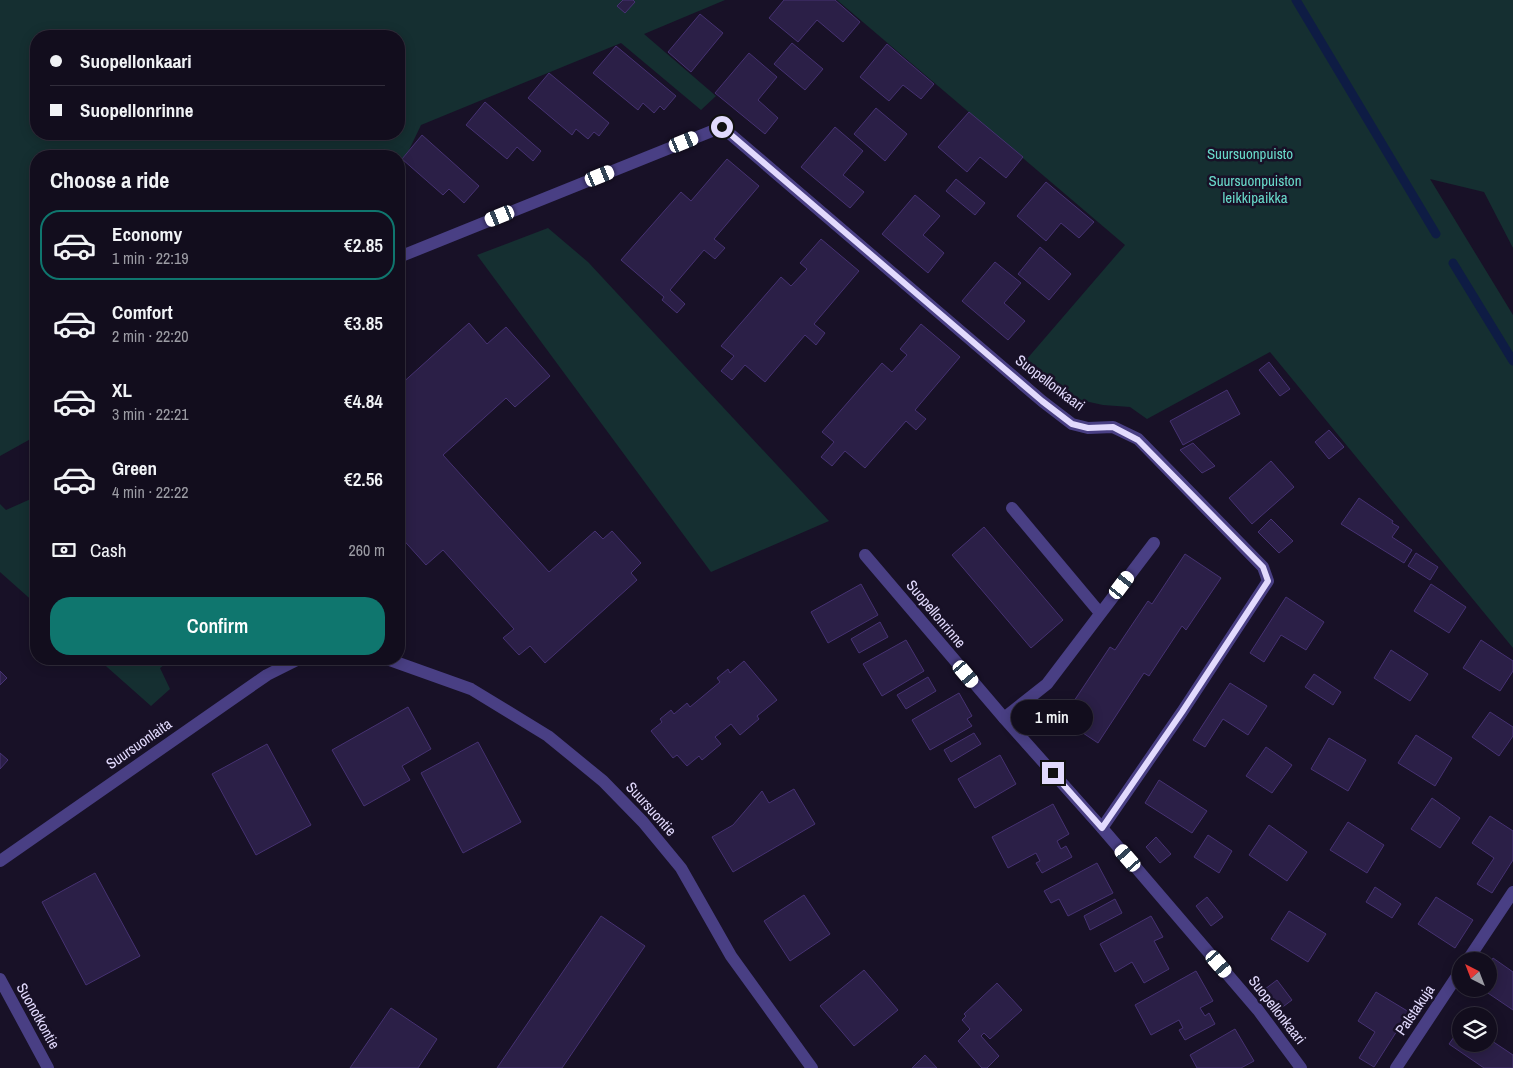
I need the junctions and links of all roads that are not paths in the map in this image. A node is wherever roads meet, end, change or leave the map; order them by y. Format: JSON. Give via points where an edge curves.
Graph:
{"nodes":[{"id":1,"x":405,"y":255,"type":"edge"},
{"id":2,"x":1012,"y":508,"type":"dead end"},
{"id":3,"x":1154,"y":543,"type":"dead end"},
{"id":4,"x":865,"y":555,"type":"dead end"},
{"id":5,"x":1100,"y":613,"type":"junction"},
{"id":6,"x":287,"y":665,"type":"edge"},
{"id":7,"x":404,"y":665,"type":"edge"},
{"id":8,"x":1004,"y":718,"type":"junction"},
{"id":9,"x":1102,"y":828,"type":"junction"},
{"id":10,"x":0,"y":861,"type":"edge"},
{"id":11,"x":1513,"y":892,"type":"edge"},
{"id":12,"x":1473,"y":952,"type":"edge"},
{"id":13,"x":0,"y":979,"type":"edge"},
{"id":14,"x":1452,"y":984,"type":"edge"},
{"id":15,"x":48,"y":1068,"type":"edge"},
{"id":16,"x":812,"y":1068,"type":"edge"},
{"id":17,"x":1301,"y":1068,"type":"edge"},
{"id":18,"x":1396,"y":1068,"type":"edge"}],
"edges":[{"from":1,"to":9,"type":"street","name":"Suopellonkaari","via":[[722,127],[1072,424],[1088,428],[1113,427],[1138,440],[1263,567],[1268,581]]},
{"from":2,"to":5,"type":"street"},
{"from":3,"to":5,"type":"street"},
{"from":4,"to":8,"type":"street","name":"Suopellonrinne"},
{"from":5,"to":8,"type":"street","via":[[1047,684]]},
{"from":6,"to":10,"type":"street","name":"Suursuonlaita","via":[[266,675]]},
{"from":7,"to":16,"type":"street","name":"Suursuontie","via":[[471,688],[548,736],[603,781],[644,822],[680,868],[731,956]]},
{"from":8,"to":9,"type":"street","name":"Suopellonrinne"},
{"from":9,"to":17,"type":"street","name":"Suopellonkaari","via":[[1258,1010]]},
{"from":11,"to":12,"type":"street"},
{"from":13,"to":15,"type":"street","name":"Suonotkontie"},
{"from":14,"to":18,"type":"street","name":"Palstakuja"}]}
